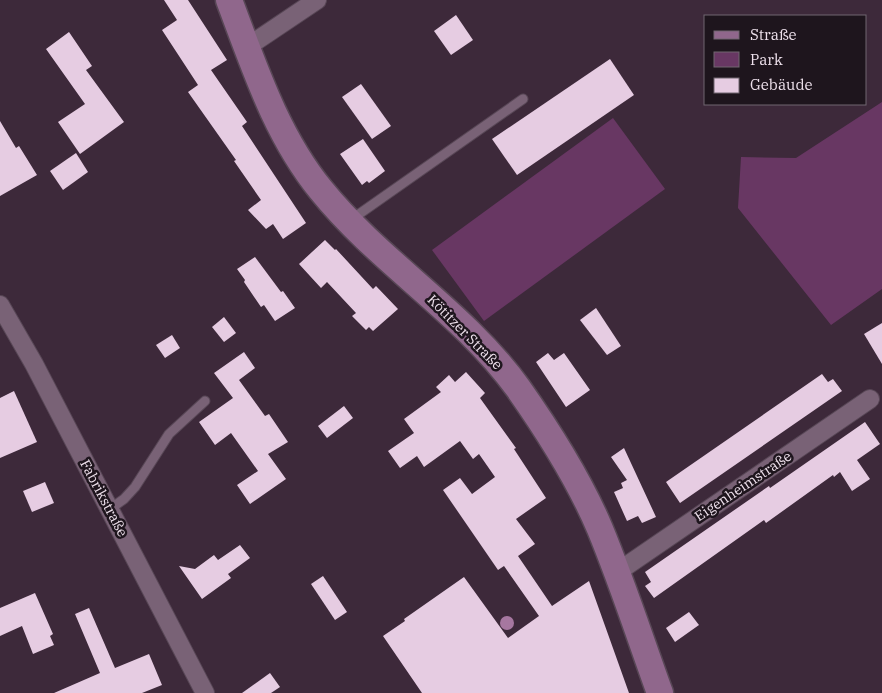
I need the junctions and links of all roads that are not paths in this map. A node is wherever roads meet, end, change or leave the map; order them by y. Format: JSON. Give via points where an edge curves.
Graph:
{"nodes":[{"id":1,"x":229,"y":0,"type":"edge"},
{"id":2,"x":317,"y":0,"type":"edge"},
{"id":3,"x":247,"y":47,"type":"junction"},
{"id":4,"x":523,"y":98,"type":"dead end"},
{"id":5,"x":349,"y":221,"type":"junction"},
{"id":6,"x":0,"y":305,"type":"edge"},
{"id":7,"x":870,"y":399,"type":"dead end"},
{"id":8,"x":205,"y":402,"type":"dead end"},
{"id":9,"x":110,"y":509,"type":"junction"},
{"id":10,"x":616,"y":573,"type":"junction"},
{"id":11,"x":205,"y":693,"type":"edge"},
{"id":12,"x":660,"y":693,"type":"edge"}],
"edges":[{"from":1,"to":3,"type":"street","name":"Kötitzer Straße"},
{"from":2,"to":3,"type":"street"},
{"from":3,"to":5,"type":"street","name":"Kötitzer Straße","via":[[288,142],[322,192]]},
{"from":4,"to":5,"type":"lane"},
{"from":5,"to":10,"type":"street","name":"Kötitzer Straße","via":[[468,332],[517,388],[577,481],[600,528]]},
{"from":6,"to":9,"type":"street","name":"Fabrikstraße"},
{"from":7,"to":10,"type":"street","name":"Eigenheimstraße"},
{"from":8,"to":9,"type":"lane","via":[[169,434],[135,487]]},
{"from":9,"to":11,"type":"street","name":"Fabrikstraße"},
{"from":10,"to":12,"type":"street","name":"Kötitzer Straße"}]}
